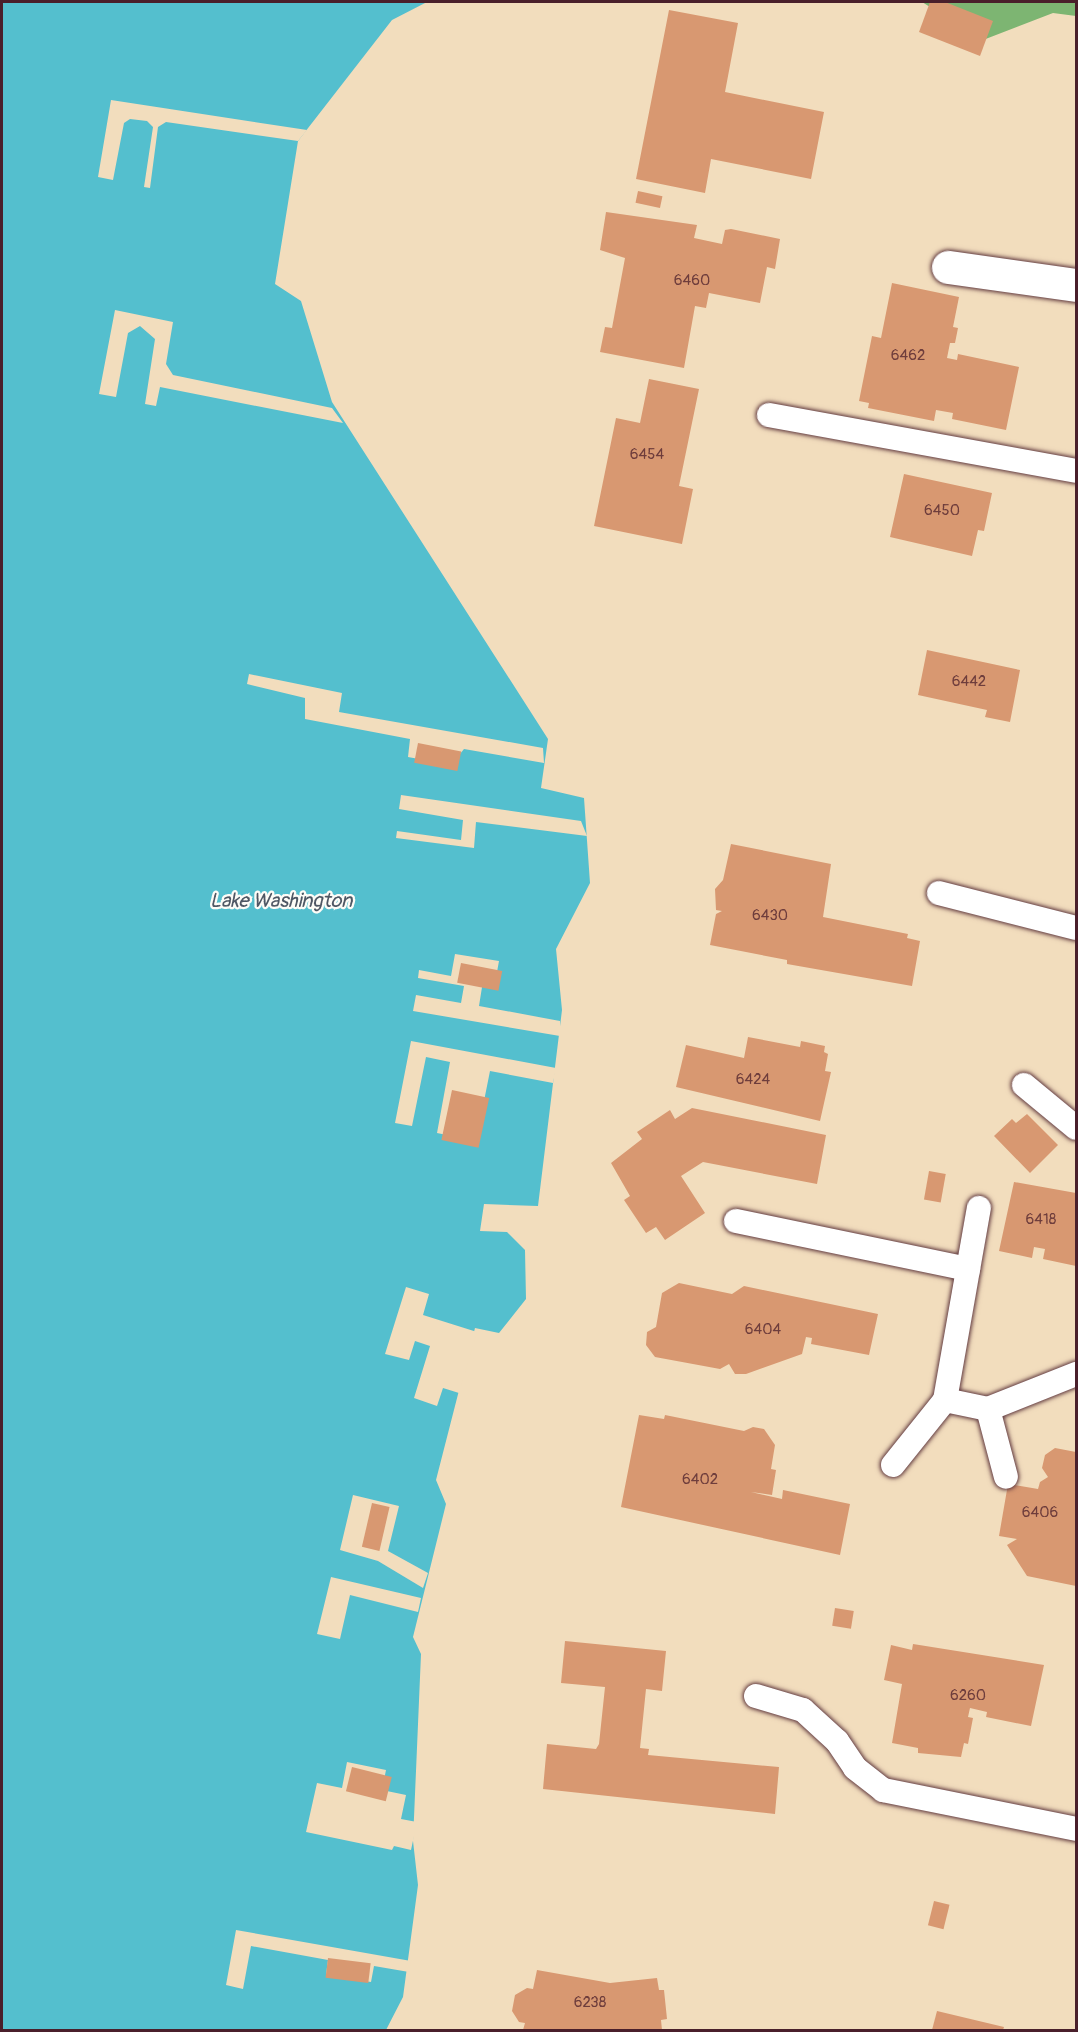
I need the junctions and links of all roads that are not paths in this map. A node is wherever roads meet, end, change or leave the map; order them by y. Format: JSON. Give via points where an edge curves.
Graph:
{"nodes":[{"id":1,"x":948,"y":267,"type":"dead end"},
{"id":2,"x":1077,"y":285,"type":"edge"},
{"id":3,"x":769,"y":415,"type":"dead end"},
{"id":4,"x":1077,"y":471,"type":"edge"},
{"id":5,"x":939,"y":893,"type":"dead end"},
{"id":6,"x":1077,"y":928,"type":"edge"},
{"id":7,"x":1024,"y":1085,"type":"dead end"},
{"id":8,"x":1077,"y":1128,"type":"edge"},
{"id":9,"x":979,"y":1208,"type":"dead end"},
{"id":10,"x":736,"y":1221,"type":"dead end"},
{"id":11,"x":968,"y":1269,"type":"junction"},
{"id":12,"x":1077,"y":1374,"type":"edge"},
{"id":13,"x":945,"y":1400,"type":"junction"},
{"id":14,"x":988,"y":1409,"type":"junction"},
{"id":15,"x":893,"y":1464,"type":"dead end"},
{"id":16,"x":1006,"y":1477,"type":"dead end"},
{"id":17,"x":756,"y":1696,"type":"dead end"},
{"id":18,"x":1077,"y":1829,"type":"edge"}],
"edges":[{"from":1,"to":2,"type":"street"},
{"from":3,"to":4,"type":"lane"},
{"from":5,"to":6,"type":"lane"},
{"from":7,"to":8,"type":"lane"},
{"from":9,"to":11,"type":"lane"},
{"from":10,"to":11,"type":"lane"},
{"from":11,"to":13,"type":"lane"},
{"from":12,"to":14,"type":"lane"},
{"from":13,"to":14,"type":"lane"},
{"from":13,"to":15,"type":"lane"},
{"from":14,"to":16,"type":"lane"},
{"from":17,"to":18,"type":"lane","via":[[803,1710],[837,1741],[855,1768],[883,1790]]}]}
